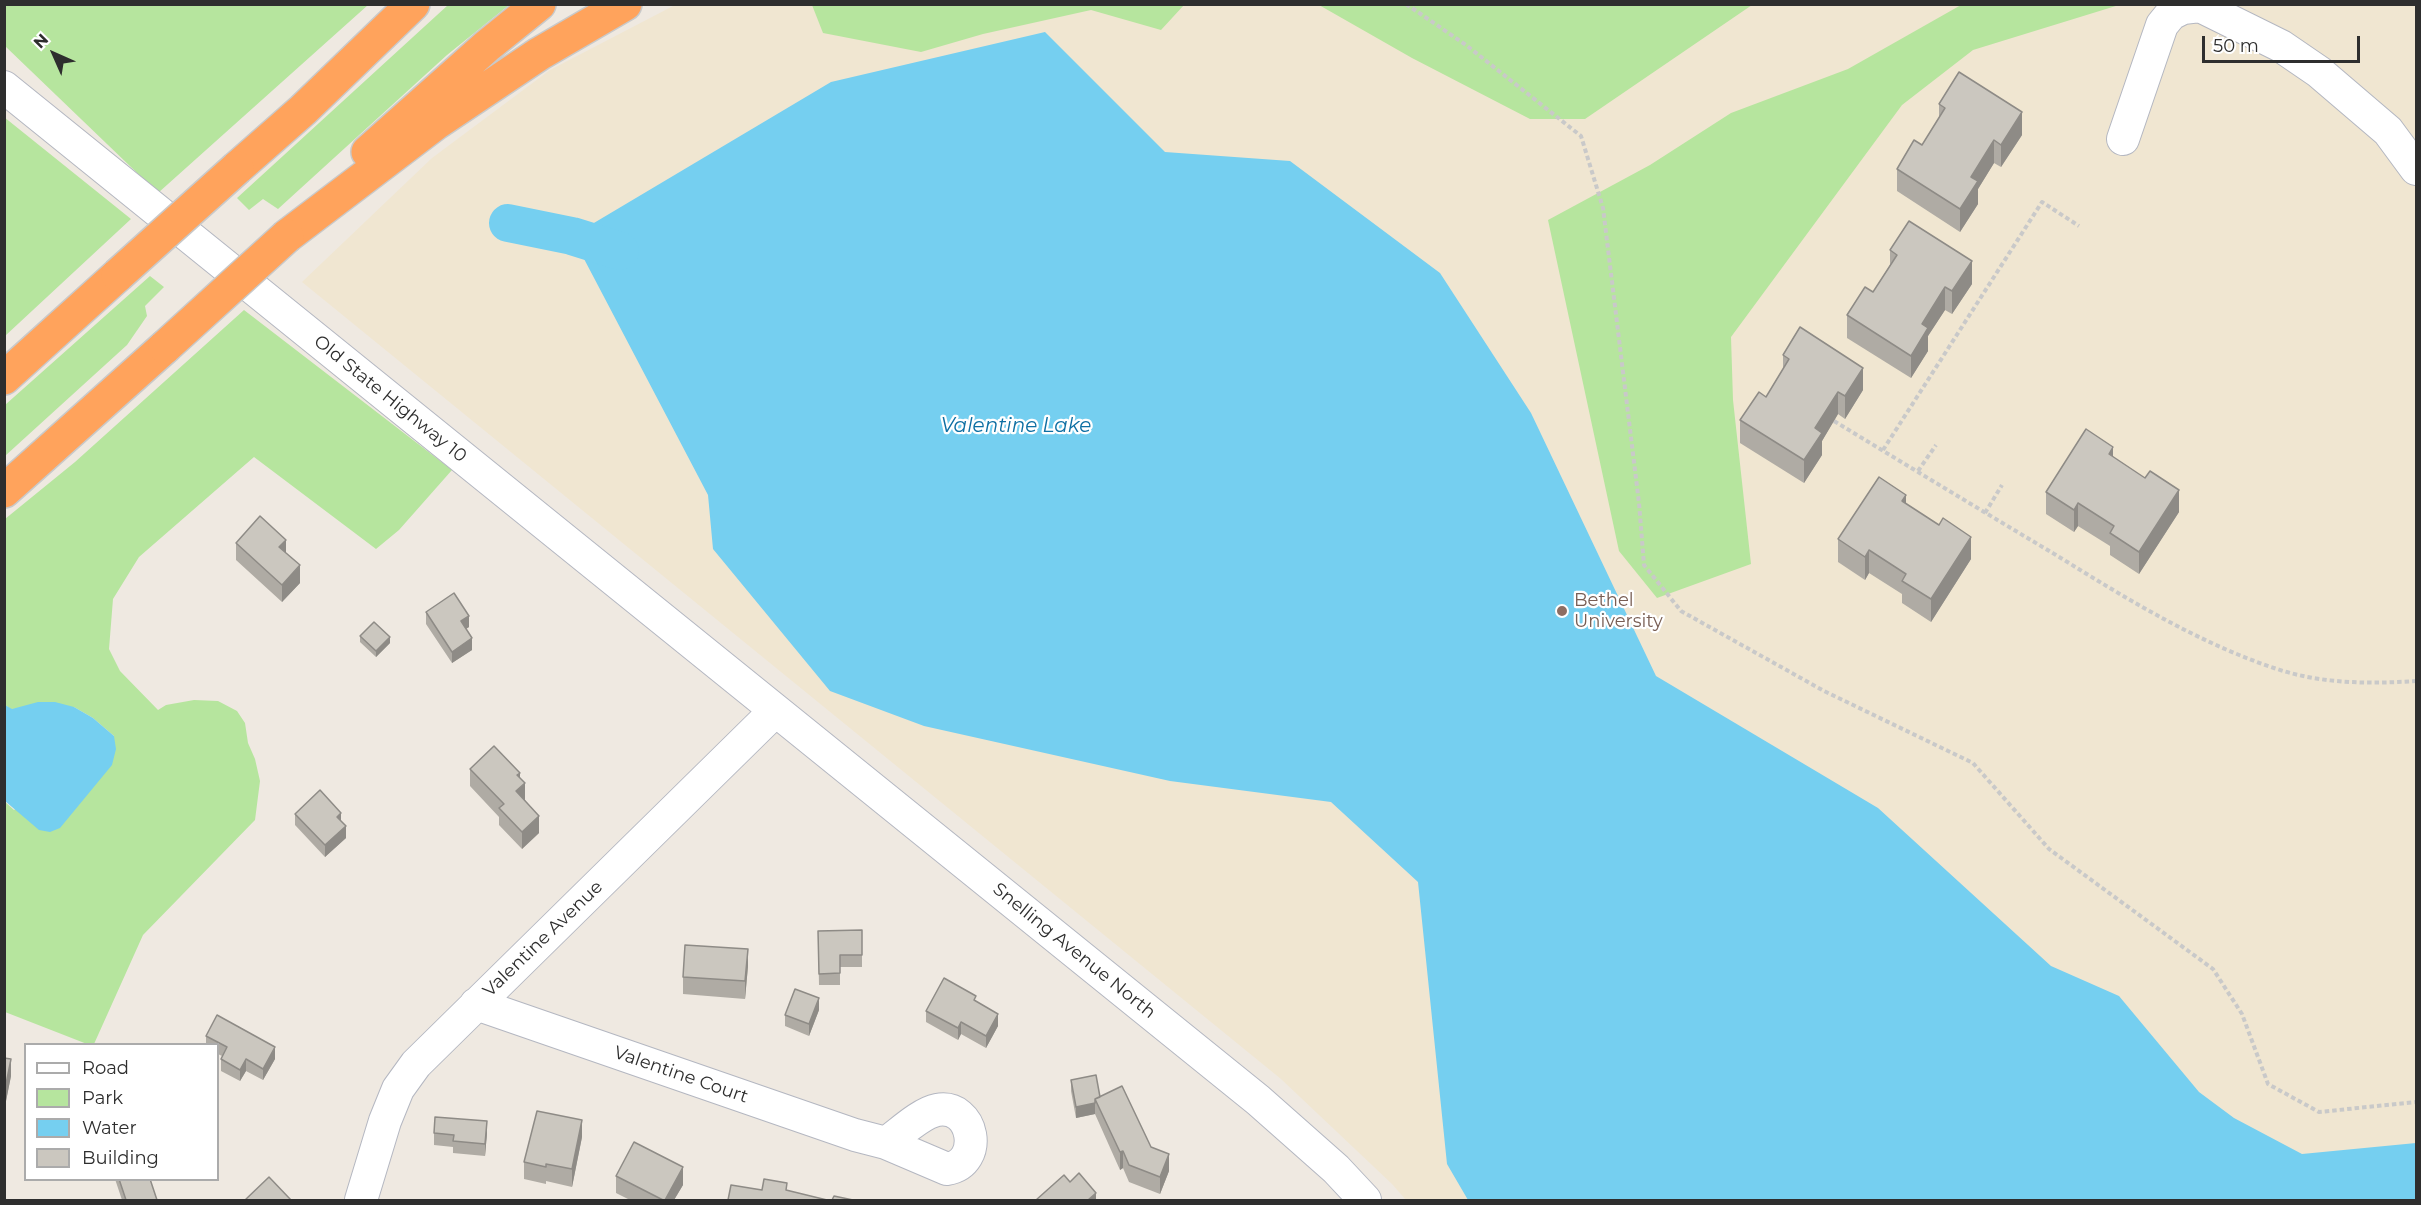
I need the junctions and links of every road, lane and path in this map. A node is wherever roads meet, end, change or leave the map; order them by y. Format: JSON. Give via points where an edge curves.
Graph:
{"nodes":[{"id":1,"x":539,"y":4,"type":"edge"},
{"id":2,"x":625,"y":4,"type":"edge"},
{"id":3,"x":1406,"y":4,"type":"edge"},
{"id":4,"x":411,"y":9,"type":"edge"},
{"id":5,"x":4,"y":87,"type":"edge"},
{"id":6,"x":2123,"y":139,"type":"dead end"},
{"id":7,"x":2416,"y":169,"type":"edge"},
{"id":8,"x":2079,"y":226,"type":"dead end"},
{"id":9,"x":297,"y":228,"type":"junction"},
{"id":10,"x":4,"y":378,"type":"edge"},
{"id":11,"x":1834,"y":421,"type":"edge"},
{"id":12,"x":1936,"y":445,"type":"dead end"},
{"id":13,"x":1883,"y":450,"type":"junction"},
{"id":14,"x":1918,"y":471,"type":"junction"},
{"id":15,"x":2002,"y":485,"type":"dead end"},
{"id":16,"x":4,"y":491,"type":"edge"},
{"id":17,"x":1985,"y":513,"type":"junction"},
{"id":18,"x":2416,"y":681,"type":"edge"},
{"id":19,"x":775,"y":711,"type":"junction"},
{"id":20,"x":476,"y":1004,"type":"junction"},
{"id":21,"x":2416,"y":1102,"type":"edge"},
{"id":22,"x":885,"y":1143,"type":"dead end"},
{"id":23,"x":361,"y":1200,"type":"edge"},
{"id":24,"x":1365,"y":1200,"type":"edge"}],
"edges":[{"from":1,"to":9,"type":"highway","via":[[410,113],[339,179]]},
{"from":2,"to":9,"type":"highway","via":[[436,123]]},
{"from":3,"to":21,"type":"path","via":[[1466,45],[1581,136],[1604,208],[1640,502],[1644,565],[1681,611],[1824,691],[1973,763],[2049,849],[2213,969],[2242,1014],[2268,1084],[2319,1112]]},
{"from":4,"to":10,"type":"highway","bridge":true},
{"from":5,"to":19,"type":"street","name":"Old State Highway 10"},
{"from":6,"to":7,"type":"street","via":[[2162,25],[2182,8],[2200,6],[2281,46],[2319,72],[2388,131]]},
{"from":8,"to":13,"type":"path","via":[[2042,202]]},
{"from":9,"to":16,"type":"highway","bridge":true},
{"from":11,"to":13,"type":"path"},
{"from":12,"to":14,"type":"path"},
{"from":13,"to":14,"type":"path"},
{"from":14,"to":17,"type":"path"},
{"from":15,"to":17,"type":"path"},
{"from":17,"to":18,"type":"path","via":[[2135,604],[2208,642],[2279,670],[2370,684]]},
{"from":19,"to":20,"type":"street","name":"Valentine Avenue"},
{"from":19,"to":24,"type":"street","name":"Snelling Avenue North","via":[[1258,1100]]},
{"from":20,"to":22,"type":"street","name":"Valentine Court","via":[[855,1136]]},
{"from":20,"to":23,"type":"street","name":"Valentine Avenue","via":[[416,1064],[398,1089]]}]}
